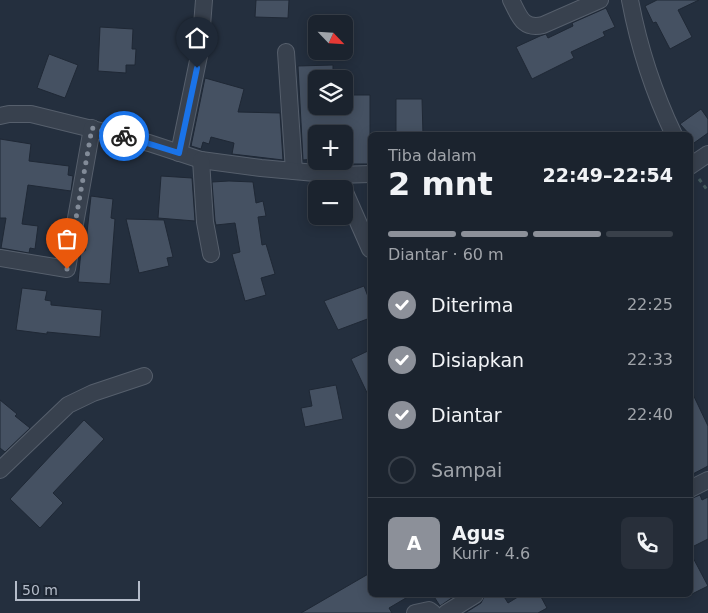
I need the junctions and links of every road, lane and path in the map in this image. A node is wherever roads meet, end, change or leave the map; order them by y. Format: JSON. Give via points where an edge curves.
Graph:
{"nodes":[{"id":1,"x":204,"y":0,"type":"edge"},
{"id":2,"x":511,"y":0,"type":"edge"},
{"id":3,"x":600,"y":0,"type":"edge"},
{"id":4,"x":630,"y":0,"type":"edge"},
{"id":5,"x":286,"y":52,"type":"dead end"},
{"id":6,"x":0,"y":116,"type":"edge"},
{"id":7,"x":92,"y":128,"type":"junction"},
{"id":8,"x":673,"y":132,"type":"edge"},
{"id":9,"x":179,"y":153,"type":"junction"},
{"id":10,"x":708,"y":154,"type":"edge"},
{"id":11,"x":201,"y":160,"type":"junction"},
{"id":12,"x":693,"y":164,"type":"edge"},
{"id":13,"x":294,"y":171,"type":"junction"},
{"id":14,"x":368,"y":175,"type":"edge"},
{"id":15,"x":324,"y":180,"type":"edge"},
{"id":16,"x":353,"y":180,"type":"edge"},
{"id":17,"x":353,"y":211,"type":"edge"},
{"id":18,"x":368,"y":245,"type":"edge"},
{"id":19,"x":210,"y":254,"type":"dead end"},
{"id":20,"x":0,"y":258,"type":"edge"},
{"id":21,"x":144,"y":376,"type":"dead end"},
{"id":22,"x":0,"y":470,"type":"edge"},
{"id":23,"x":708,"y":480,"type":"edge"},
{"id":24,"x":693,"y":488,"type":"edge"},
{"id":25,"x":472,"y":597,"type":"edge"},
{"id":26,"x":415,"y":613,"type":"edge"},
{"id":27,"x":433,"y":613,"type":"edge"},
{"id":28,"x":446,"y":613,"type":"edge"}],
"edges":[{"from":1,"to":9,"type":"street","via":[[203,33]]},
{"from":2,"to":3,"type":"street","via":[[520,19],[535,27]]},
{"from":4,"to":8,"type":"street","via":[[647,72]]},
{"from":5,"to":13,"type":"street"},
{"from":6,"to":7,"type":"street","via":[[32,114]]},
{"from":7,"to":9,"type":"street"},
{"from":7,"to":20,"type":"street","via":[[67,269]]},
{"from":9,"to":11,"type":"street"},
{"from":10,"to":12,"type":"street"},
{"from":11,"to":13,"type":"street"},
{"from":11,"to":19,"type":"street"},
{"from":13,"to":15,"type":"street"},
{"from":14,"to":16,"type":"street"},
{"from":17,"to":18,"type":"street"},
{"from":21,"to":22,"type":"street","via":[[110,386],[68,405]]},
{"from":23,"to":24,"type":"street"},
{"from":25,"to":28,"type":"street"},
{"from":26,"to":27,"type":"street","via":[[430,610]]}]}
